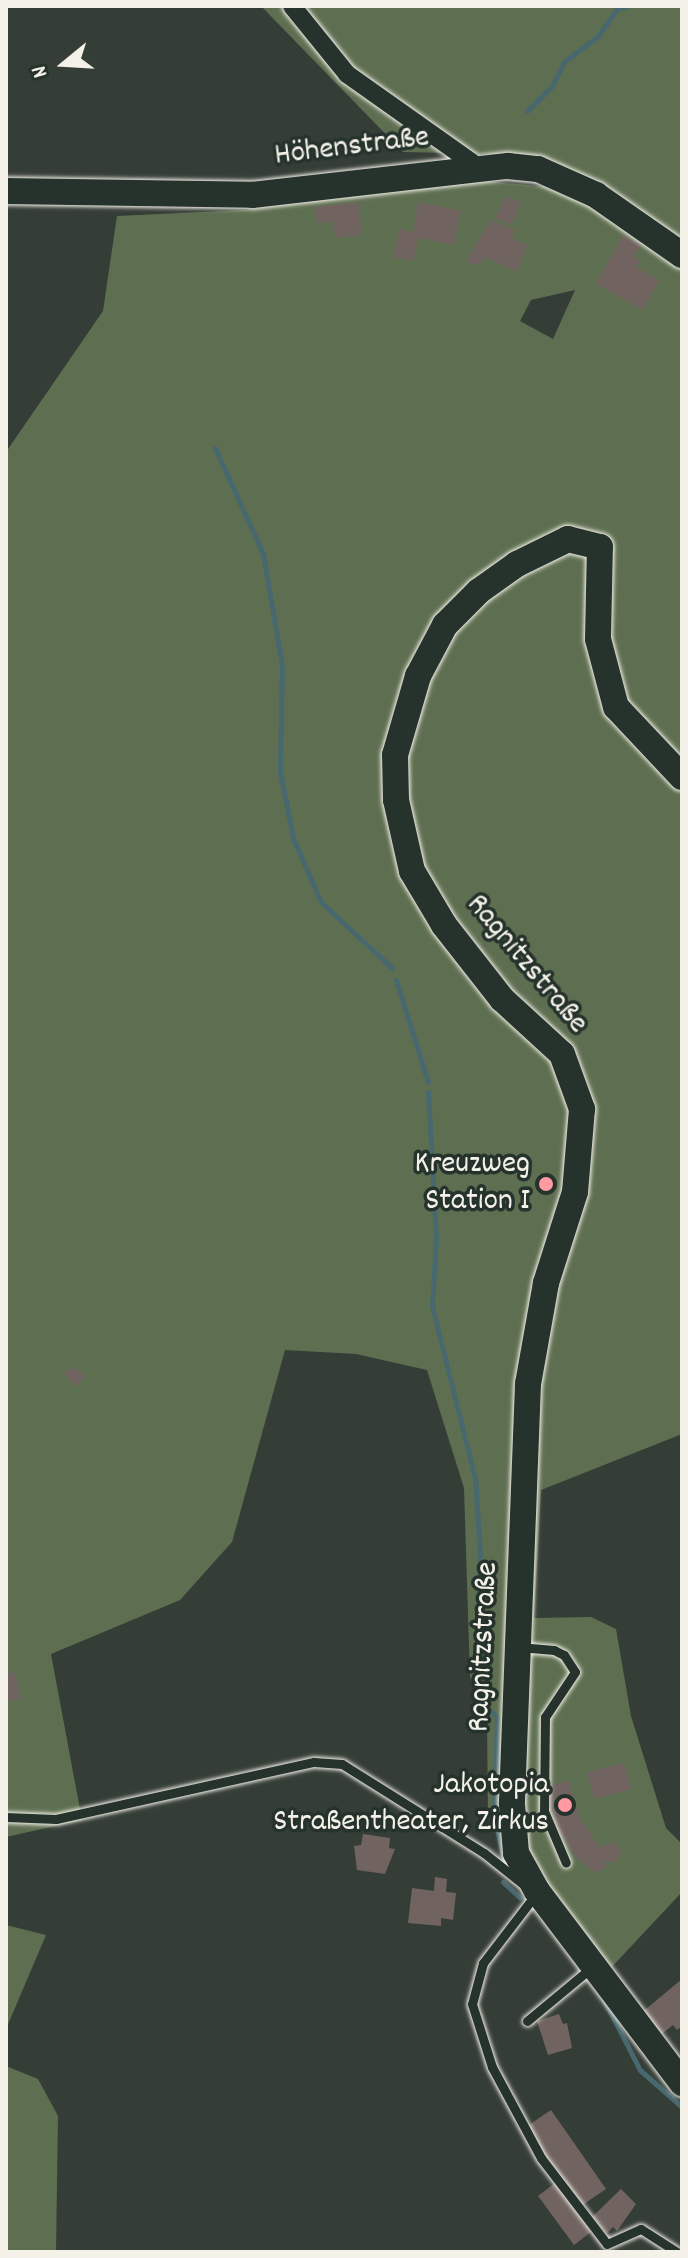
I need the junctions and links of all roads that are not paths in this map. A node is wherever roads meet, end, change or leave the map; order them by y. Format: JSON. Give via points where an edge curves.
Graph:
{"nodes":[{"id":1,"x":292,"y":6,"type":"edge"},
{"id":2,"x":477,"y":166,"type":"junction"},
{"id":3,"x":6,"y":191,"type":"edge"},
{"id":4,"x":682,"y":255,"type":"edge"},
{"id":5,"x":682,"y":777,"type":"edge"},
{"id":6,"x":519,"y":1647,"type":"junction"},
{"id":7,"x":6,"y":1817,"type":"edge"},
{"id":8,"x":566,"y":1863,"type":"dead end"},
{"id":9,"x":537,"y":1891,"type":"junction"},
{"id":10,"x":595,"y":1965,"type":"junction"},
{"id":11,"x":527,"y":2021,"type":"dead end"},
{"id":12,"x":682,"y":2083,"type":"edge"},
{"id":13,"x":677,"y":2252,"type":"edge"}],
"edges":[{"from":1,"to":2,"type":"street","via":[[347,74]]},
{"from":2,"to":3,"type":"main road","name":"Höhenstraße","via":[[252,195]]},
{"from":2,"to":4,"type":"main road","name":"Höhenstraße","via":[[538,169],[596,195]]},
{"from":5,"to":6,"type":"main road","name":"Ragnitzstraße","via":[[616,707],[598,639],[600,547],[568,539],[504,573],[445,625],[418,676],[395,755],[396,800],[412,871],[444,925],[502,999],[562,1054],[582,1109],[575,1192],[546,1283],[528,1384]]},
{"from":6,"to":8,"type":"lane","via":[[554,1650],[575,1672],[545,1717],[544,1731],[544,1811]]},
{"from":6,"to":9,"type":"main road","name":"Ragnitzstraße","via":[[512,1804],[516,1853]]},
{"from":7,"to":9,"type":"lane","via":[[56,1819],[314,1762],[342,1764]]},
{"from":9,"to":10,"type":"main road","name":"Ragnitzstraße"},
{"from":9,"to":13,"type":"lane","via":[[483,1963],[472,2004],[492,2067],[541,2158],[607,2244],[641,2229]]},
{"from":10,"to":11,"type":"lane"},
{"from":10,"to":12,"type":"main road","name":"Ragnitzstraße"}]}
